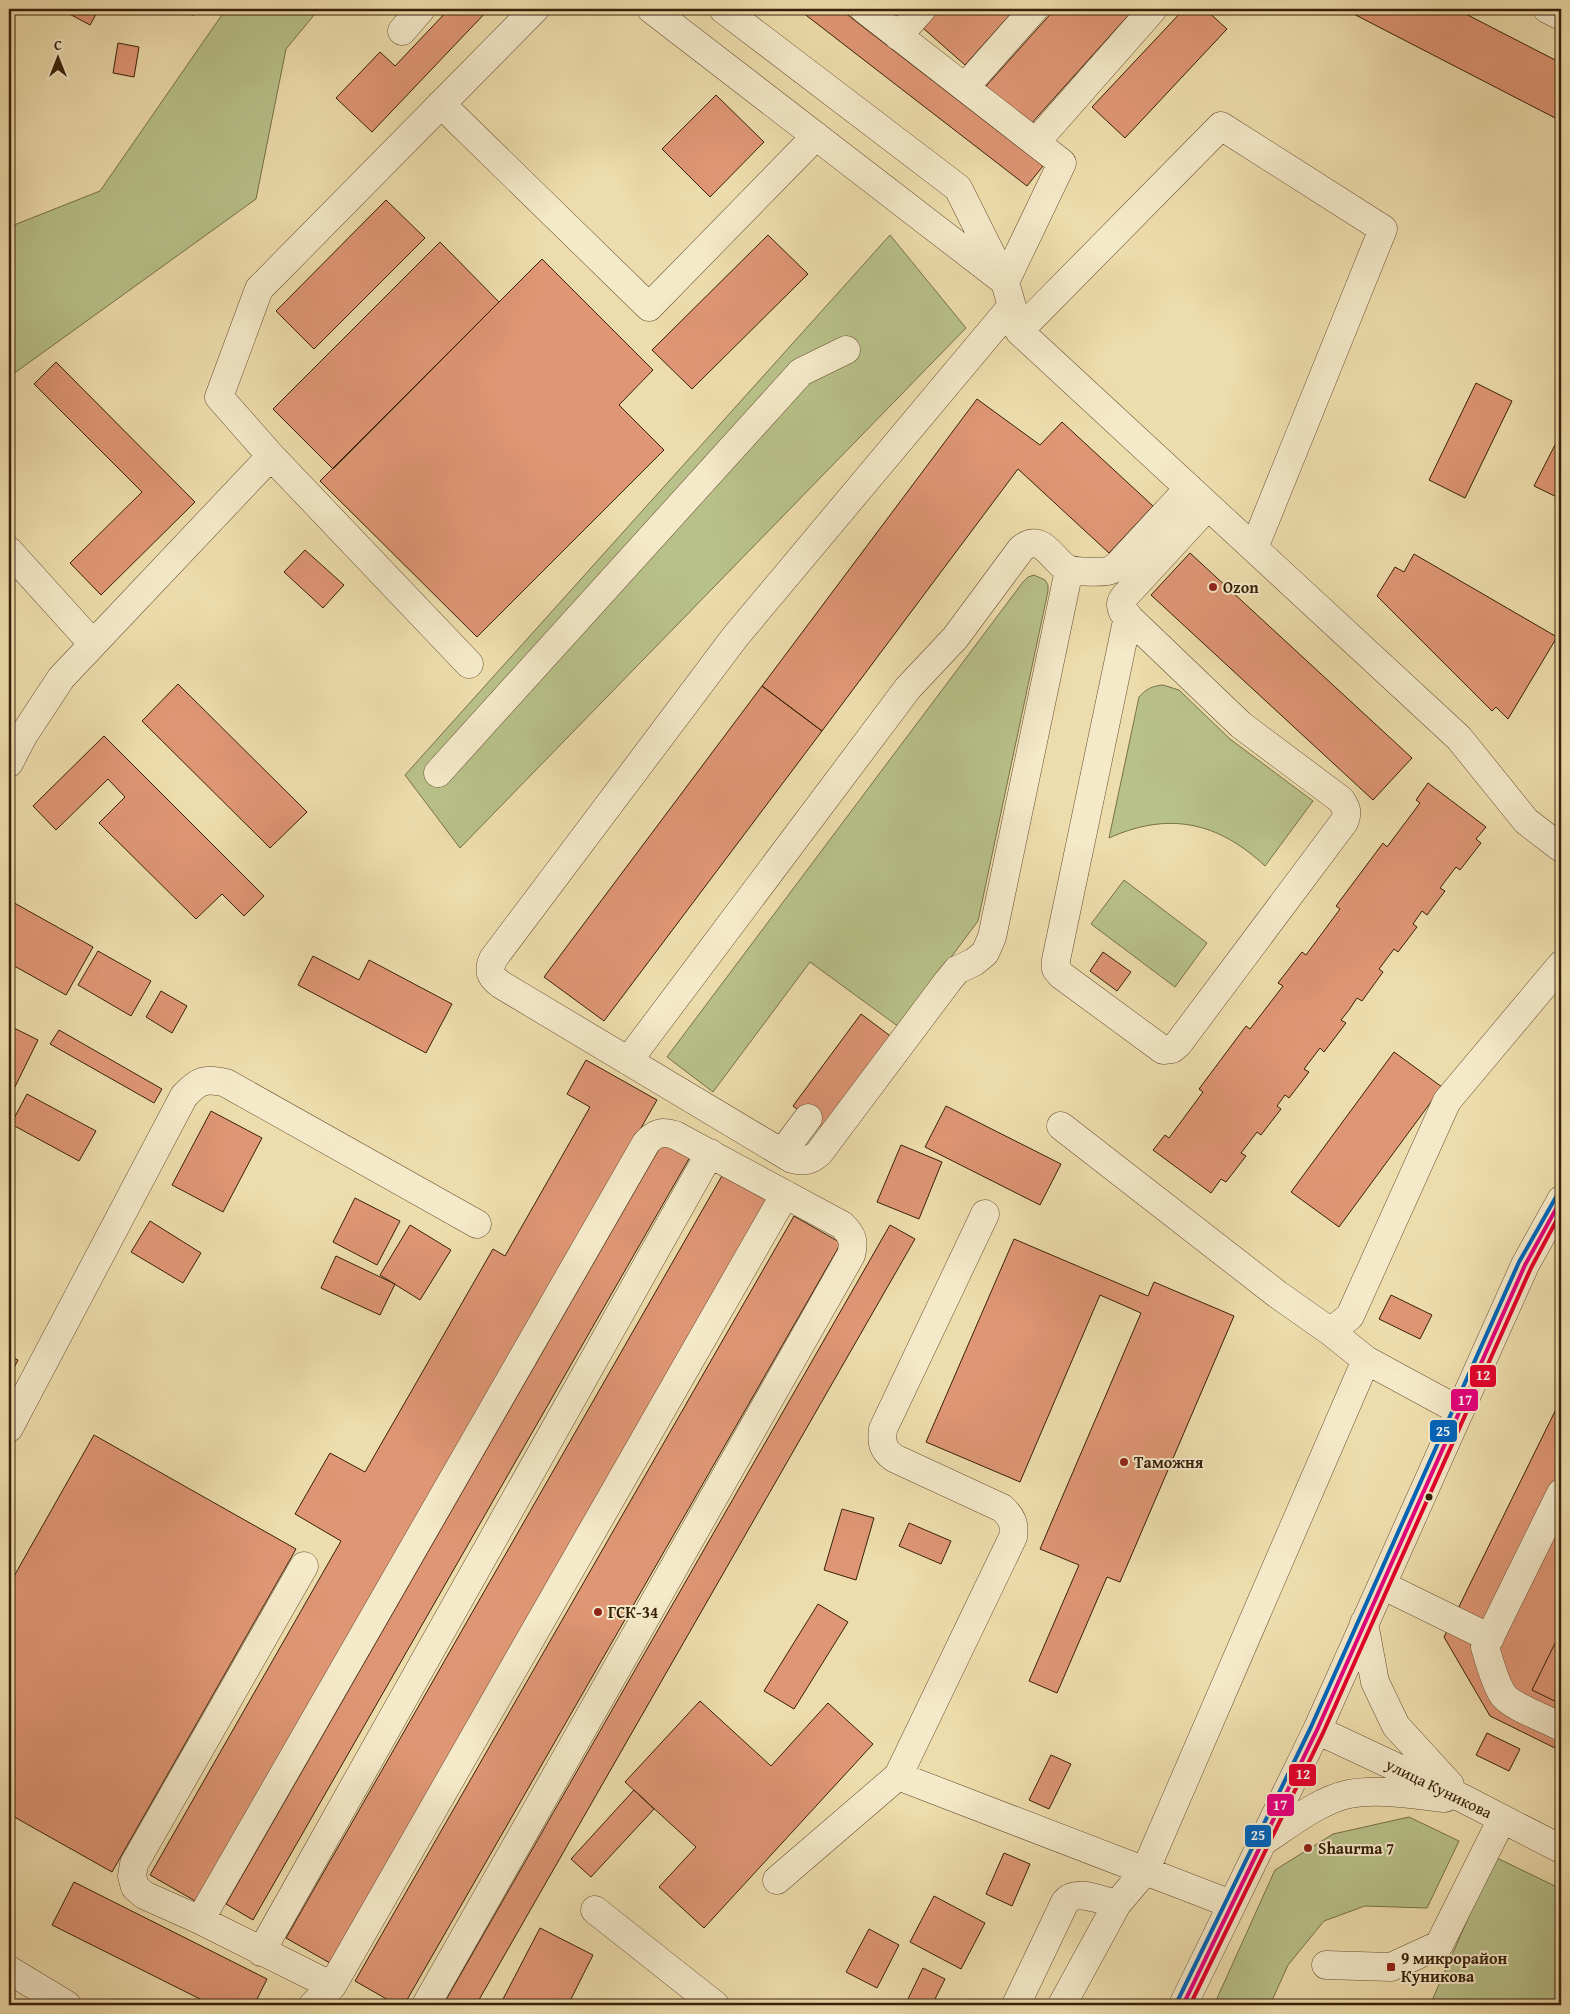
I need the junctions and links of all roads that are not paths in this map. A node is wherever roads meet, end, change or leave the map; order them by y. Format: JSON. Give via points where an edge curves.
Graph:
{"nodes":[{"id":1,"x":421,"y":9,"type":"edge"},
{"id":2,"x":535,"y":9,"type":"edge"},
{"id":3,"x":651,"y":9,"type":"edge"},
{"id":4,"x":723,"y":9,"type":"edge"},
{"id":5,"x":864,"y":9,"type":"edge"},
{"id":6,"x":922,"y":9,"type":"edge"},
{"id":7,"x":1034,"y":9,"type":"edge"},
{"id":8,"x":1153,"y":9,"type":"edge"},
{"id":9,"x":1547,"y":9,"type":"edge"},
{"id":10,"x":1561,"y":16,"type":"edge"},
{"id":11,"x":402,"y":31,"type":"dead end"},
{"id":12,"x":898,"y":36,"type":"junction"},
{"id":13,"x":965,"y":87,"type":"junction"},
{"id":14,"x":441,"y":104,"type":"junction"},
{"id":15,"x":816,"y":136,"type":"junction"},
{"id":16,"x":1036,"y":142,"type":"junction"},
{"id":17,"x":1012,"y":306,"type":"junction"},
{"id":18,"x":846,"y":350,"type":"dead end"},
{"id":19,"x":271,"y":456,"type":"junction"},
{"id":20,"x":1199,"y":497,"type":"junction"},
{"id":21,"x":1254,"y":548,"type":"junction"},
{"id":22,"x":9,"y":551,"type":"edge"},
{"id":23,"x":1069,"y":570,"type":"junction"},
{"id":24,"x":1128,"y":616,"type":"junction"},
{"id":25,"x":93,"y":644,"type":"junction"},
{"id":26,"x":469,"y":664,"type":"dead end"},
{"id":27,"x":9,"y":763,"type":"edge"},
{"id":28,"x":438,"y":773,"type":"dead end"},
{"id":29,"x":1561,"y":848,"type":"edge"},
{"id":30,"x":1561,"y":965,"type":"edge"},
{"id":31,"x":628,"y":1061,"type":"junction"},
{"id":32,"x":808,"y":1118,"type":"dead end"},
{"id":33,"x":1061,"y":1126,"type":"dead end"},
{"id":34,"x":710,"y":1154,"type":"junction"},
{"id":35,"x":782,"y":1154,"type":"junction"},
{"id":36,"x":785,"y":1194,"type":"junction"},
{"id":37,"x":1561,"y":1200,"type":"edge"},
{"id":38,"x":985,"y":1214,"type":"dead end"},
{"id":39,"x":476,"y":1224,"type":"dead end"},
{"id":40,"x":1331,"y":1332,"type":"junction"},
{"id":41,"x":1366,"y":1360,"type":"junction"},
{"id":42,"x":1460,"y":1411,"type":"junction"},
{"id":43,"x":9,"y":1428,"type":"edge"},
{"id":44,"x":1561,"y":1493,"type":"edge"},
{"id":45,"x":304,"y":1566,"type":"dead end"},
{"id":46,"x":1382,"y":1585,"type":"junction"},
{"id":47,"x":1364,"y":1623,"type":"junction"},
{"id":48,"x":1490,"y":1638,"type":"junction"},
{"id":49,"x":1561,"y":1727,"type":"edge"},
{"id":50,"x":1316,"y":1730,"type":"junction"},
{"id":51,"x":898,"y":1776,"type":"junction"},
{"id":52,"x":1464,"y":1799,"type":"junction"},
{"id":53,"x":1502,"y":1819,"type":"junction"},
{"id":54,"x":1261,"y":1843,"type":"junction"},
{"id":55,"x":1561,"y":1849,"type":"edge"},
{"id":56,"x":1145,"y":1871,"type":"junction"},
{"id":57,"x":777,"y":1880,"type":"dead end"},
{"id":58,"x":1117,"y":1904,"type":"junction"},
{"id":59,"x":1231,"y":1904,"type":"junction"},
{"id":60,"x":595,"y":1910,"type":"dead end"},
{"id":61,"x":200,"y":1920,"type":"junction"},
{"id":62,"x":261,"y":1952,"type":"junction"},
{"id":63,"x":1326,"y":1965,"type":"dead end"},
{"id":64,"x":9,"y":1970,"type":"edge"},
{"id":65,"x":332,"y":1986,"type":"junction"},
{"id":66,"x":67,"y":2005,"type":"edge"},
{"id":67,"x":313,"y":2005,"type":"edge"},
{"id":68,"x":426,"y":2005,"type":"edge"},
{"id":69,"x":715,"y":2005,"type":"edge"},
{"id":70,"x":1016,"y":2005,"type":"edge"},
{"id":71,"x":1062,"y":2005,"type":"edge"},
{"id":72,"x":1183,"y":2005,"type":"edge"}],
"edges":[{"from":1,"to":11,"type":"street"},
{"from":2,"to":14,"type":"street"},
{"from":3,"to":15,"type":"street"},
{"from":4,"to":17,"type":"street","via":[[958,188]]},
{"from":5,"to":12,"type":"street"},
{"from":6,"to":12,"type":"street"},
{"from":7,"to":13,"type":"street"},
{"from":8,"to":16,"type":"street"},
{"from":9,"to":10,"type":"street"},
{"from":12,"to":13,"type":"street"},
{"from":13,"to":16,"type":"street"},
{"from":14,"to":15,"type":"street","via":[[649,307]]},
{"from":14,"to":19,"type":"street","via":[[259,289],[219,397]]},
{"from":15,"to":17,"type":"street"},
{"from":16,"to":17,"type":"street","via":[[1062,163]]},
{"from":17,"to":20,"type":"street"},
{"from":17,"to":21,"type":"street","via":[[1221,126],[1383,229]]},
{"from":17,"to":31,"type":"street","via":[[735,637],[493,959],[489,969],[491,977],[500,984]]},
{"from":18,"to":28,"type":"street","via":[[801,372]]},
{"from":19,"to":25,"type":"street"},
{"from":19,"to":26,"type":"street"},
{"from":20,"to":21,"type":"street"},
{"from":20,"to":23,"type":"street","via":[[1110,570]]},
{"from":20,"to":24,"type":"street","via":[[1121,600]]},
{"from":21,"to":29,"type":"street","via":[[1459,738],[1526,821]]},
{"from":22,"to":25,"type":"street"},
{"from":23,"to":31,"type":"street","via":[[1043,546],[1035,543],[1022,549],[955,638],[908,688]]},
{"from":23,"to":35,"type":"street","via":[[994,928],[985,953],[958,970],[948,981],[812,1160],[802,1162]]},
{"from":24,"to":24,"type":"street","via":[[1241,725],[1341,800],[1347,808],[1344,822],[1178,1044],[1163,1050],[1056,969]]},
{"from":25,"to":27,"type":"street","via":[[61,678]]},
{"from":30,"to":40,"type":"street","via":[[1447,1101],[1350,1316]]},
{"from":31,"to":35,"type":"street"},
{"from":32,"to":35,"type":"street"},
{"from":33,"to":40,"type":"street","via":[[1277,1294]]},
{"from":34,"to":36,"type":"street"},
{"from":34,"to":61,"type":"street","via":[[664,1132],[654,1135],[646,1143]]},
{"from":34,"to":62,"type":"street"},
{"from":36,"to":65,"type":"street"},
{"from":36,"to":68,"type":"street","via":[[851,1233],[854,1244],[851,1255]]},
{"from":37,"to":42,"type":"street","via":[[1525,1265]]},
{"from":38,"to":51,"type":"street","via":[[881,1441],[885,1451],[894,1458],[1002,1508],[1015,1526]]},
{"from":39,"to":43,"type":"street","via":[[226,1083],[210,1079],[195,1084],[184,1096]]},
{"from":40,"to":41,"type":"street"},
{"from":41,"to":42,"type":"street"},
{"from":41,"to":56,"type":"street"},
{"from":42,"to":46,"type":"street"},
{"from":44,"to":48,"type":"street"},
{"from":45,"to":61,"type":"street","via":[[134,1864],[135,1888]]},
{"from":46,"to":47,"type":"street"},
{"from":46,"to":48,"type":"street"},
{"from":47,"to":50,"type":"street"},
{"from":47,"to":52,"type":"street","via":[[1375,1682],[1396,1726]]},
{"from":48,"to":49,"type":"street","via":[[1485,1647],[1504,1696]]},
{"from":50,"to":52,"type":"street","name":"улица Куникова"},
{"from":50,"to":54,"type":"street"},
{"from":51,"to":56,"type":"street"},
{"from":51,"to":57,"type":"street"},
{"from":52,"to":53,"type":"street","name":"улица Куникова"},
{"from":52,"to":54,"type":"street","via":[[1384,1792],[1348,1794],[1313,1808]]},
{"from":53,"to":55,"type":"street","name":"улица Куникова"},
{"from":53,"to":63,"type":"street","via":[[1439,1945],[1391,1967]]},
{"from":54,"to":59,"type":"street"},
{"from":56,"to":58,"type":"street"},
{"from":56,"to":59,"type":"street"},
{"from":58,"to":70,"type":"street","via":[[1079,1895],[1064,1902]]},
{"from":58,"to":71,"type":"street"},
{"from":59,"to":72,"type":"street"},
{"from":60,"to":69,"type":"street"},
{"from":61,"to":62,"type":"street"},
{"from":62,"to":65,"type":"street"},
{"from":64,"to":66,"type":"street"},
{"from":65,"to":67,"type":"street"}]}
